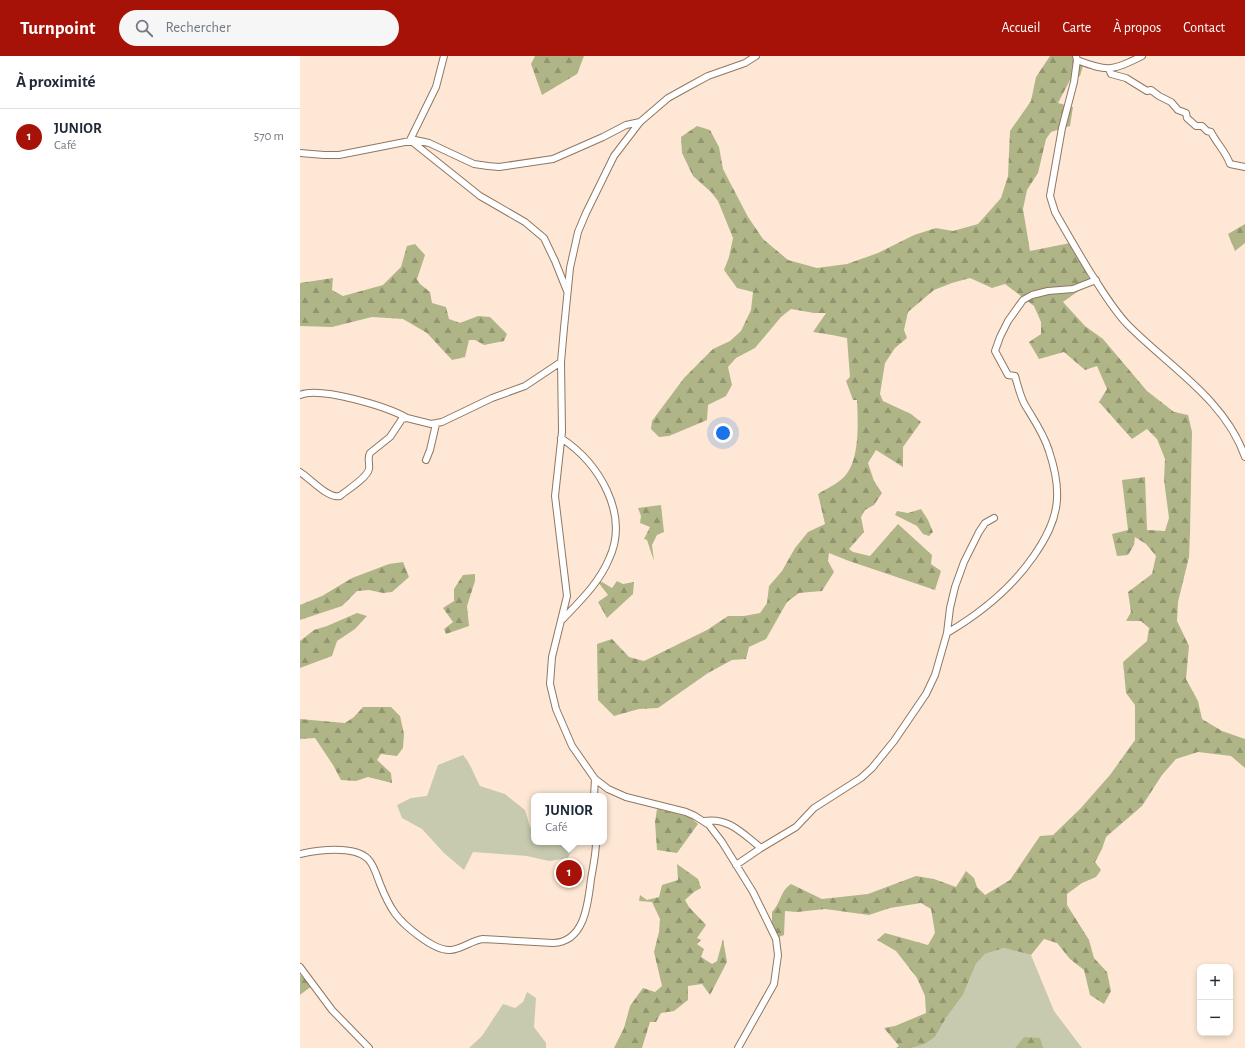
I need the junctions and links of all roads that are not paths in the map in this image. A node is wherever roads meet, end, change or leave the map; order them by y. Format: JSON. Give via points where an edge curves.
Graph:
{"nodes":[{"id":1,"x":444,"y":56,"type":"edge"},
{"id":2,"x":756,"y":56,"type":"edge"},
{"id":3,"x":1142,"y":56,"type":"edge"},
{"id":4,"x":1077,"y":58,"type":"edge"},
{"id":5,"x":1108,"y":69,"type":"junction"},
{"id":6,"x":640,"y":122,"type":"junction"},
{"id":7,"x":410,"y":140,"type":"junction"},
{"id":8,"x":300,"y":153,"type":"edge"},
{"id":9,"x":1245,"y":167,"type":"edge"},
{"id":10,"x":1096,"y":280,"type":"junction"},
{"id":11,"x":567,"y":294,"type":"junction"},
{"id":12,"x":561,"y":362,"type":"junction"},
{"id":13,"x":300,"y":395,"type":"edge"},
{"id":14,"x":407,"y":418,"type":"junction"},
{"id":15,"x":436,"y":424,"type":"junction"},
{"id":16,"x":561,"y":438,"type":"junction"},
{"id":17,"x":1245,"y":457,"type":"edge"},
{"id":18,"x":426,"y":460,"type":"dead end"},
{"id":19,"x":300,"y":472,"type":"edge"},
{"id":20,"x":994,"y":518,"type":"dead end"},
{"id":21,"x":562,"y":621,"type":"junction"},
{"id":22,"x":946,"y":633,"type":"junction"},
{"id":23,"x":595,"y":779,"type":"junction"},
{"id":24,"x":594,"y":793,"type":"edge"},
{"id":25,"x":704,"y":821,"type":"junction"},
{"id":26,"x":596,"y":845,"type":"edge"},
{"id":27,"x":761,"y":848,"type":"junction"},
{"id":28,"x":300,"y":854,"type":"edge"},
{"id":29,"x":736,"y":865,"type":"junction"},
{"id":30,"x":300,"y":967,"type":"edge"},
{"id":31,"x":369,"y":1048,"type":"edge"},
{"id":32,"x":738,"y":1048,"type":"edge"}],
"edges":[{"from":1,"to":7,"type":"street","via":[[436,87]]},
{"from":2,"to":6,"type":"street","via":[[745,63],[708,76],[668,98]]},
{"from":3,"to":5,"type":"street"},
{"from":4,"to":5,"type":"street","via":[[1095,67]]},
{"from":4,"to":10,"type":"street","via":[[1050,196],[1063,227]]},
{"from":5,"to":9,"type":"street","via":[[1111,74],[1126,78],[1147,91],[1152,90],[1171,102],[1178,110],[1186,113],[1187,118],[1196,126],[1202,126],[1211,132],[1228,156],[1230,164]]},
{"from":6,"to":7,"type":"street","via":[[626,125],[553,159],[499,167],[474,164],[429,143]]},
{"from":6,"to":11,"type":"street","via":[[614,156],[586,213],[578,232]]},
{"from":7,"to":8,"type":"street","via":[[339,155]]},
{"from":7,"to":11,"type":"street","via":[[480,196],[525,222],[544,238]]},
{"from":10,"to":17,"type":"street","via":[[1114,309],[1127,323],[1197,388],[1226,419]]},
{"from":10,"to":22,"type":"street","via":[[1073,289],[1048,291],[1027,297],[1008,320],[1000,337],[995,352],[1008,375],[1015,376],[1023,400],[1049,450],[1057,488],[1054,513],[1042,544],[1011,585],[994,602]]},
{"from":11,"to":12,"type":"street"},
{"from":12,"to":15,"type":"street","via":[[525,386]]},
{"from":12,"to":16,"type":"street"},
{"from":13,"to":14,"type":"street","via":[[311,392],[354,399],[395,411]]},
{"from":14,"to":15,"type":"street"},
{"from":14,"to":19,"type":"street","via":[[402,419],[390,437],[368,455],[368,473],[340,496],[327,494]]},
{"from":15,"to":18,"type":"street"},
{"from":16,"to":21,"type":"street","via":[[555,496],[567,588]]},
{"from":16,"to":21,"type":"street","via":[[588,460],[609,494],[613,506],[615,531],[614,545],[605,569]]},
{"from":20,"to":22,"type":"street","via":[[979,532],[964,562],[955,587]]},
{"from":21,"to":23,"type":"street","via":[[552,657],[551,692],[572,746]]},
{"from":22,"to":27,"type":"street","via":[[935,675],[926,694],[894,742],[872,768],[862,778],[814,808],[796,827]]},
{"from":23,"to":24,"type":"street"},
{"from":23,"to":25,"type":"street","via":[[608,789],[626,797],[686,812]]},
{"from":25,"to":27,"type":"street","via":[[718,820],[728,823]]},
{"from":25,"to":29,"type":"street","via":[[718,835]]},
{"from":26,"to":28,"type":"street","via":[[586,909],[580,926],[569,939],[559,943],[478,939],[451,950],[424,940],[398,919],[388,903],[372,865],[362,855],[333,850]]},
{"from":27,"to":29,"type":"street"},
{"from":29,"to":32,"type":"street","via":[[753,892],[776,939],[778,955],[774,984]]},
{"from":30,"to":31,"type":"street","via":[[332,1010]]}]}
